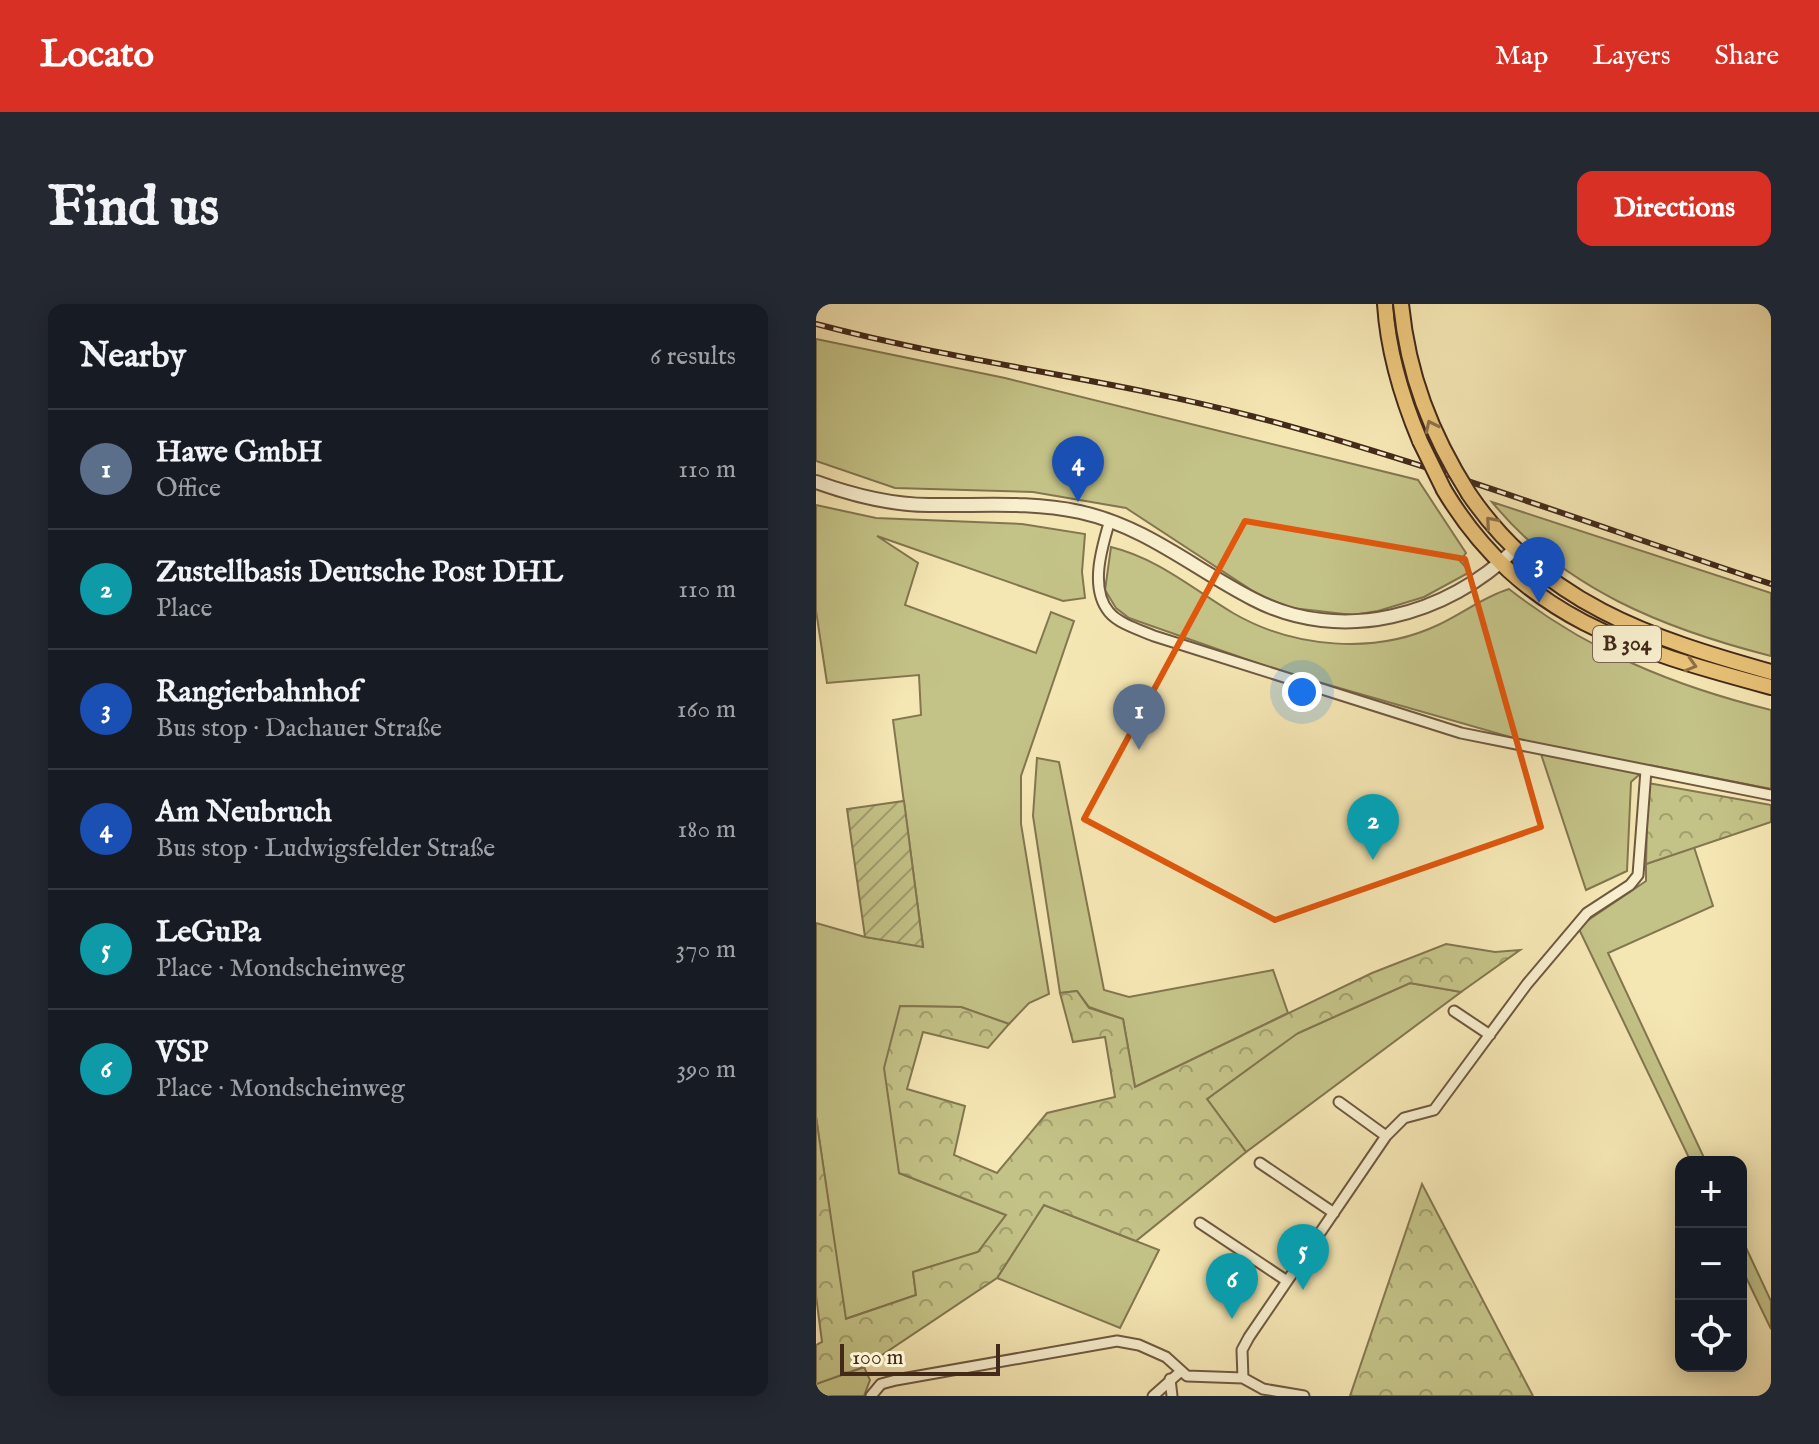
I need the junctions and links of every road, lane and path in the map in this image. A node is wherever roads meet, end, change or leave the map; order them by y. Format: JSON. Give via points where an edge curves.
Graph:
{"nodes":[{"id":1,"x":1385,"y":304,"type":"edge"},
{"id":2,"x":1401,"y":304,"type":"edge"},
{"id":3,"x":816,"y":482,"type":"edge"},
{"id":4,"x":1110,"y":520,"type":"junction"},
{"id":5,"x":1515,"y":549,"type":"junction"},
{"id":6,"x":1502,"y":562,"type":"junction"},
{"id":7,"x":1771,"y":672,"type":"edge"},
{"id":8,"x":1771,"y":687,"type":"edge"},
{"id":9,"x":1646,"y":770,"type":"junction"},
{"id":10,"x":1771,"y":795,"type":"edge"},
{"id":11,"x":1454,"y":1011,"type":"dead end"},
{"id":12,"x":1490,"y":1035,"type":"junction"},
{"id":13,"x":1339,"y":1102,"type":"dead end"},
{"id":14,"x":1386,"y":1136,"type":"junction"},
{"id":15,"x":1260,"y":1163,"type":"dead end"},
{"id":16,"x":1334,"y":1213,"type":"junction"},
{"id":17,"x":1200,"y":1223,"type":"dead end"},
{"id":18,"x":1287,"y":1281,"type":"junction"},
{"id":19,"x":1184,"y":1374,"type":"junction"},
{"id":20,"x":1170,"y":1379,"type":"junction"},
{"id":21,"x":1247,"y":1380,"type":"junction"},
{"id":22,"x":871,"y":1396,"type":"edge"},
{"id":23,"x":1153,"y":1396,"type":"edge"},
{"id":24,"x":1172,"y":1396,"type":"edge"},
{"id":25,"x":1252,"y":1396,"type":"edge"},
{"id":26,"x":1304,"y":1396,"type":"edge"}],
"edges":[{"from":1,"to":6,"type":"main road","number":"B 304","bridge":true,"via":[[1405,405],[1460,516]]},
{"from":5,"to":2,"type":"main road","number":"B 304","one_way":true,"bridge":true,"via":[[1469,494],[1419,401]]},
{"from":3,"to":4,"type":"street","via":[[884,501],[1023,504]]},
{"from":4,"to":6,"type":"street","via":[[1170,547],[1274,609],[1329,621],[1410,613],[1449,597]]},
{"from":4,"to":9,"type":"street","via":[[1099,590],[1110,612],[1154,636],[1461,733]]},
{"from":5,"to":6,"type":"street"},
{"from":5,"to":7,"type":"main road","number":"B 304","via":[[1610,618],[1692,650]]},
{"from":6,"to":8,"type":"main road","number":"B 304","one_way":true,"via":[[1552,603],[1608,637]]},
{"from":9,"to":10,"type":"street"},
{"from":9,"to":12,"type":"street","via":[[1638,875],[1587,913]]},
{"from":11,"to":12,"type":"street"},
{"from":12,"to":14,"type":"street","via":[[1434,1110],[1404,1118]]},
{"from":13,"to":14,"type":"street"},
{"from":14,"to":16,"type":"street"},
{"from":15,"to":16,"type":"street"},
{"from":16,"to":18,"type":"street"},
{"from":17,"to":18,"type":"street"},
{"from":18,"to":21,"type":"street","via":[[1242,1350]]},
{"from":19,"to":20,"type":"street"},
{"from":19,"to":21,"type":"street"},
{"from":19,"to":22,"type":"street","via":[[1166,1357],[1117,1341],[896,1380],[881,1384]]},
{"from":20,"to":23,"type":"street"},
{"from":20,"to":24,"type":"street"},
{"from":21,"to":25,"type":"street"},
{"from":21,"to":26,"type":"street","via":[[1263,1389]]}]}
